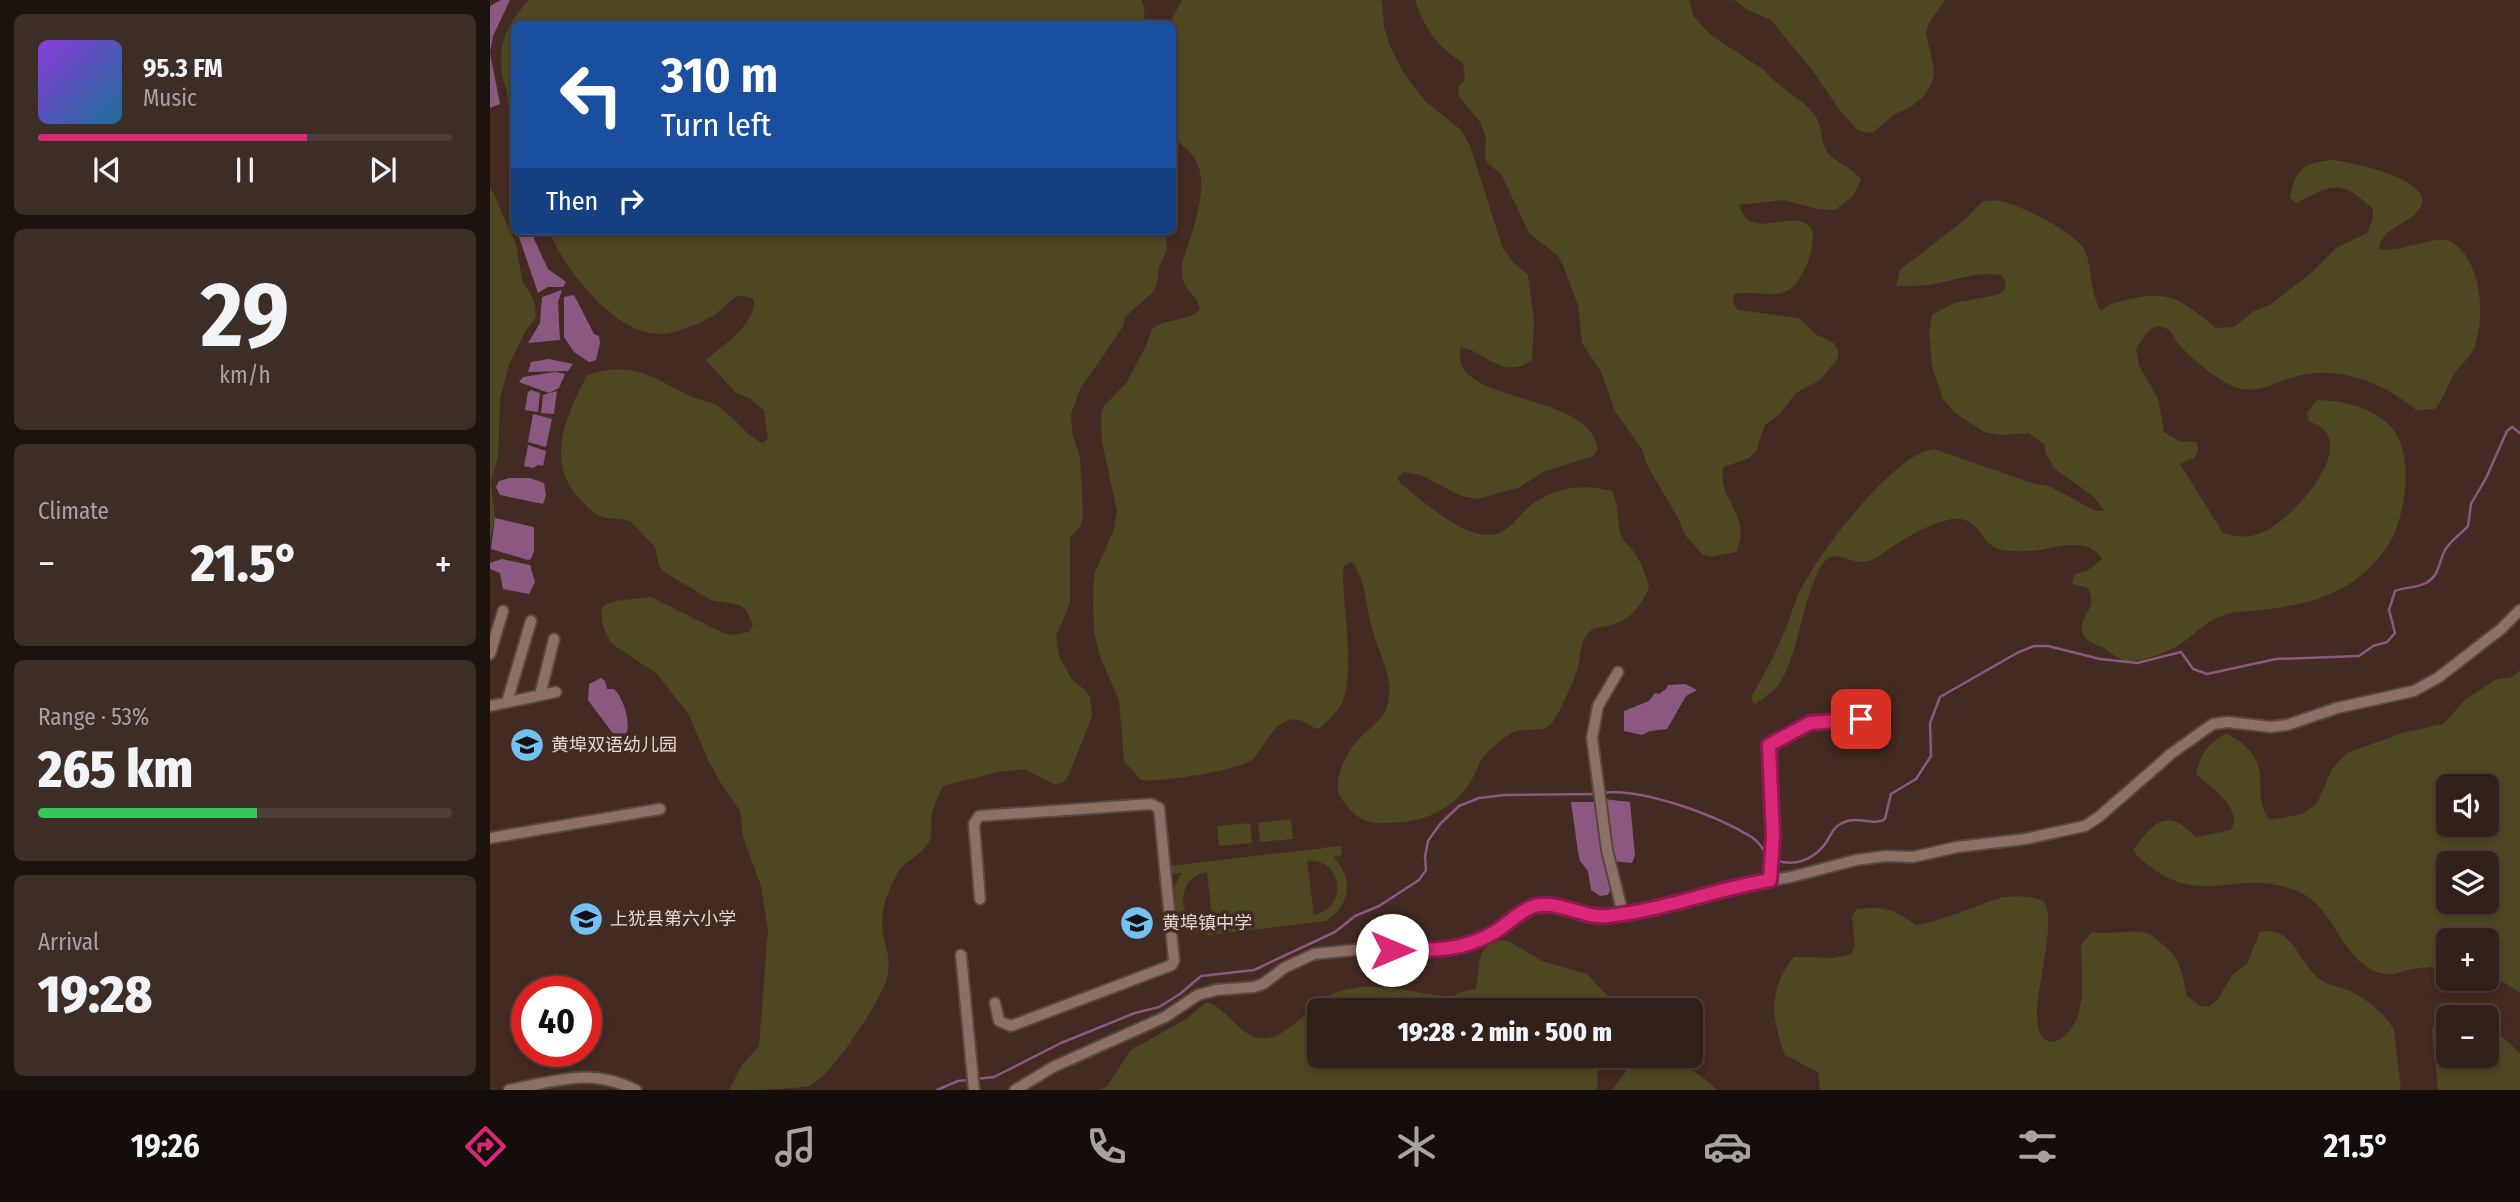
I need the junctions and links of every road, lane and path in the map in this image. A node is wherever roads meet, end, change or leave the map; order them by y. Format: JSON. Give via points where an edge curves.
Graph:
{"nodes":[{"id":1,"x":2520,"y":610,"type":"edge"},
{"id":2,"x":503,"y":611,"type":"dead end"},
{"id":3,"x":531,"y":621,"type":"dead end"},
{"id":4,"x":554,"y":639,"type":"dead end"},
{"id":5,"x":490,"y":654,"type":"edge"},
{"id":6,"x":1618,"y":672,"type":"dead end"},
{"id":7,"x":556,"y":692,"type":"dead end"},
{"id":8,"x":540,"y":695,"type":"junction"},
{"id":9,"x":507,"y":702,"type":"junction"},
{"id":10,"x":490,"y":706,"type":"edge"},
{"id":11,"x":1861,"y":719,"type":"dead end"},
{"id":12,"x":660,"y":809,"type":"dead end"},
{"id":13,"x":490,"y":838,"type":"edge"},
{"id":14,"x":1770,"y":880,"type":"junction"},
{"id":15,"x":980,"y":899,"type":"dead end"},
{"id":16,"x":1623,"y":914,"type":"junction"},
{"id":17,"x":961,"y":955,"type":"dead end"},
{"id":18,"x":995,"y":1003,"type":"dead end"},
{"id":19,"x":631,"y":1089,"type":"edge"},
{"id":20,"x":509,"y":1090,"type":"edge"},
{"id":21,"x":974,"y":1090,"type":"edge"},
{"id":22,"x":1015,"y":1090,"type":"edge"}],
"edges":[{"from":1,"to":14,"type":"street","via":[[2439,677],[2414,691],[2287,725],[2213,724],[2085,826],[1913,857],[1856,860]]},
{"from":2,"to":5,"type":"street"},
{"from":3,"to":9,"type":"street"},
{"from":4,"to":8,"type":"street"},
{"from":6,"to":16,"type":"street","via":[[1598,706],[1592,738],[1607,850]]},
{"from":7,"to":8,"type":"street"},
{"from":8,"to":9,"type":"street"},
{"from":9,"to":10,"type":"street"},
{"from":11,"to":14,"type":"street","via":[[1810,723],[1769,745]]},
{"from":12,"to":13,"type":"street"},
{"from":14,"to":16,"type":"street"},
{"from":15,"to":18,"type":"street","via":[[974,824],[979,816],[1151,804],[1159,808],[1172,965],[1011,1026],[999,1021]]},
{"from":16,"to":22,"type":"street","via":[[1587,916],[1536,906],[1480,940],[1453,949],[1314,954],[1254,987],[1198,995],[1165,1017],[1053,1067]]},
{"from":17,"to":21,"type":"street"},
{"from":19,"to":20,"type":"street","via":[[585,1076]]}]}
